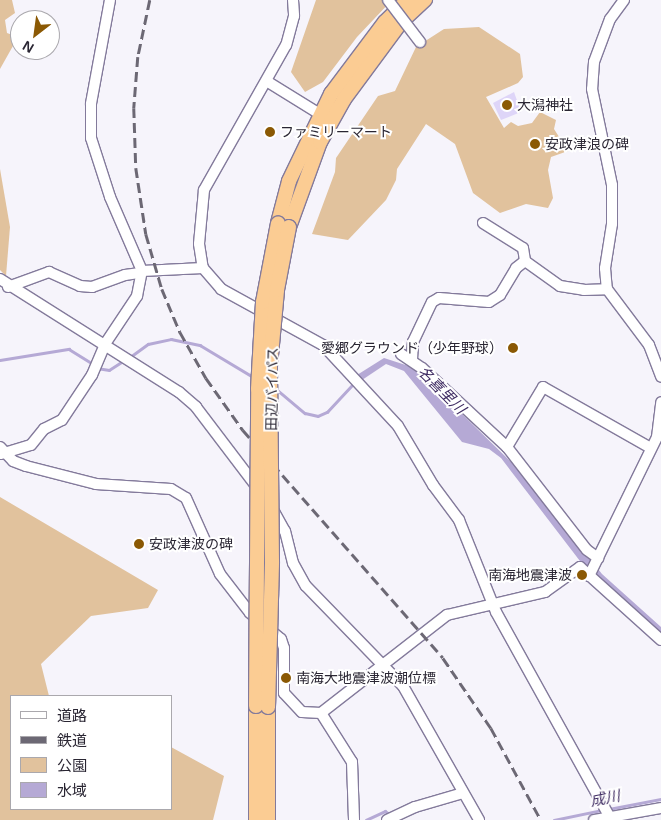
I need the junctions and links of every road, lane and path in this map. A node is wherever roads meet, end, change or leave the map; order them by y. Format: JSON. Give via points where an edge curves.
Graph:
{"nodes":[{"id":1,"x":110,"y":0,"type":"edge"},
{"id":2,"x":293,"y":0,"type":"edge"},
{"id":3,"x":388,"y":0,"type":"edge"},
{"id":4,"x":408,"y":0,"type":"edge"},
{"id":5,"x":425,"y":0,"type":"edge"},
{"id":6,"x":624,"y":0,"type":"edge"},
{"id":7,"x":420,"y":42,"type":"dead end"},
{"id":8,"x":268,"y":82,"type":"junction"},
{"id":9,"x":325,"y":117,"type":"junction"},
{"id":10,"x":482,"y":223,"type":"dead end"},
{"id":11,"x":524,"y":261,"type":"junction"},
{"id":12,"x":203,"y":268,"type":"junction"},
{"id":13,"x":141,"y":272,"type":"junction"},
{"id":14,"x":0,"y":279,"type":"edge"},
{"id":15,"x":8,"y":287,"type":"junction"},
{"id":16,"x":607,"y":289,"type":"junction"},
{"id":17,"x":105,"y":344,"type":"junction"},
{"id":18,"x":402,"y":354,"type":"dead end"},
{"id":19,"x":412,"y":360,"type":"junction"},
{"id":20,"x":659,"y":360,"type":"edge"},
{"id":21,"x":661,"y":377,"type":"edge"},
{"id":22,"x":661,"y":402,"type":"edge"},
{"id":23,"x":507,"y":447,"type":"junction"},
{"id":24,"x":651,"y":448,"type":"junction"},
{"id":25,"x":2,"y":452,"type":"edge"},
{"id":26,"x":597,"y":559,"type":"junction"},
{"id":27,"x":590,"y":575,"type":"junction"},
{"id":28,"x":492,"y":602,"type":"junction"},
{"id":29,"x":661,"y":640,"type":"edge"},
{"id":30,"x":382,"y":666,"type":"junction"},
{"id":31,"x":262,"y":707,"type":"junction"},
{"id":32,"x":322,"y":713,"type":"junction"},
{"id":33,"x":463,"y":792,"type":"junction"},
{"id":34,"x":661,"y":808,"type":"edge"},
{"id":35,"x":609,"y":816,"type":"junction"},
{"id":36,"x":256,"y":820,"type":"edge"},
{"id":37,"x":268,"y":820,"type":"edge"},
{"id":38,"x":354,"y":820,"type":"edge"},
{"id":39,"x":387,"y":820,"type":"edge"},
{"id":40,"x":479,"y":820,"type":"edge"},
{"id":41,"x":594,"y":820,"type":"edge"}],
"edges":[{"from":1,"to":13,"type":"street","via":[[90,104],[91,138],[110,197]]},
{"from":2,"to":8,"type":"street","via":[[292,30]]},
{"from":3,"to":7,"type":"street","bridge":true},
{"from":4,"to":9,"type":"highway","name":"田辺バイパス","via":[[348,67]]},
{"from":5,"to":9,"type":"highway","name":"田辺バイパス","via":[[396,29]]},
{"from":6,"to":16,"type":"street","via":[[600,42],[593,80],[599,132],[612,185],[612,224],[605,268]]},
{"from":8,"to":9,"type":"street"},
{"from":8,"to":12,"type":"street","via":[[204,190],[199,244]]},
{"from":9,"to":31,"type":"highway","name":"田辺バイパス","bridge":true,"via":[[307,172],[283,225],[270,366],[272,562]]},
{"from":10,"to":11,"type":"street","via":[[523,248]]},
{"from":11,"to":16,"type":"street","via":[[560,286]]},
{"from":11,"to":19,"type":"street","via":[[500,295],[489,302],[439,298],[432,302],[413,342]]},
{"from":12,"to":13,"type":"street"},
{"from":12,"to":28,"type":"street","via":[[221,289],[323,345],[398,426],[459,520]]},
{"from":13,"to":15,"type":"street","via":[[92,287],[80,286],[49,272]]},
{"from":13,"to":17,"type":"street","via":[[137,296]]},
{"from":14,"to":15,"type":"street"},
{"from":15,"to":17,"type":"street"},
{"from":16,"to":20,"type":"street"},
{"from":17,"to":25,"type":"street","via":[[92,375],[62,420],[44,429],[31,445]]},
{"from":17,"to":30,"type":"street","via":[[139,364],[196,407],[278,517],[293,563],[306,586]]},
{"from":18,"to":19,"type":"street"},
{"from":19,"to":23,"type":"street"},
{"from":20,"to":21,"type":"street"},
{"from":22,"to":24,"type":"street","via":[[656,437]]},
{"from":23,"to":24,"type":"street","via":[[543,387]]},
{"from":23,"to":26,"type":"street"},
{"from":24,"to":26,"type":"street"},
{"from":25,"to":32,"type":"street","via":[[26,466],[96,484],[155,486],[171,489],[186,498],[220,574],[250,613],[281,639],[284,693],[302,712]]},
{"from":26,"to":27,"type":"street"},
{"from":27,"to":28,"type":"street","via":[[580,567],[545,592]]},
{"from":27,"to":29,"type":"street"},
{"from":28,"to":30,"type":"street","via":[[447,614]]},
{"from":28,"to":35,"type":"street"},
{"from":30,"to":32,"type":"street"},
{"from":30,"to":33,"type":"street","via":[[403,686]]},
{"from":31,"to":36,"type":"highway","name":"田辺バイパス"},
{"from":31,"to":37,"type":"highway","name":"田辺バイパス"},
{"from":32,"to":38,"type":"street","via":[[352,762]]},
{"from":33,"to":39,"type":"street","via":[[415,807]]},
{"from":33,"to":40,"type":"street"},
{"from":34,"to":35,"type":"street"},
{"from":35,"to":41,"type":"street"}]}
